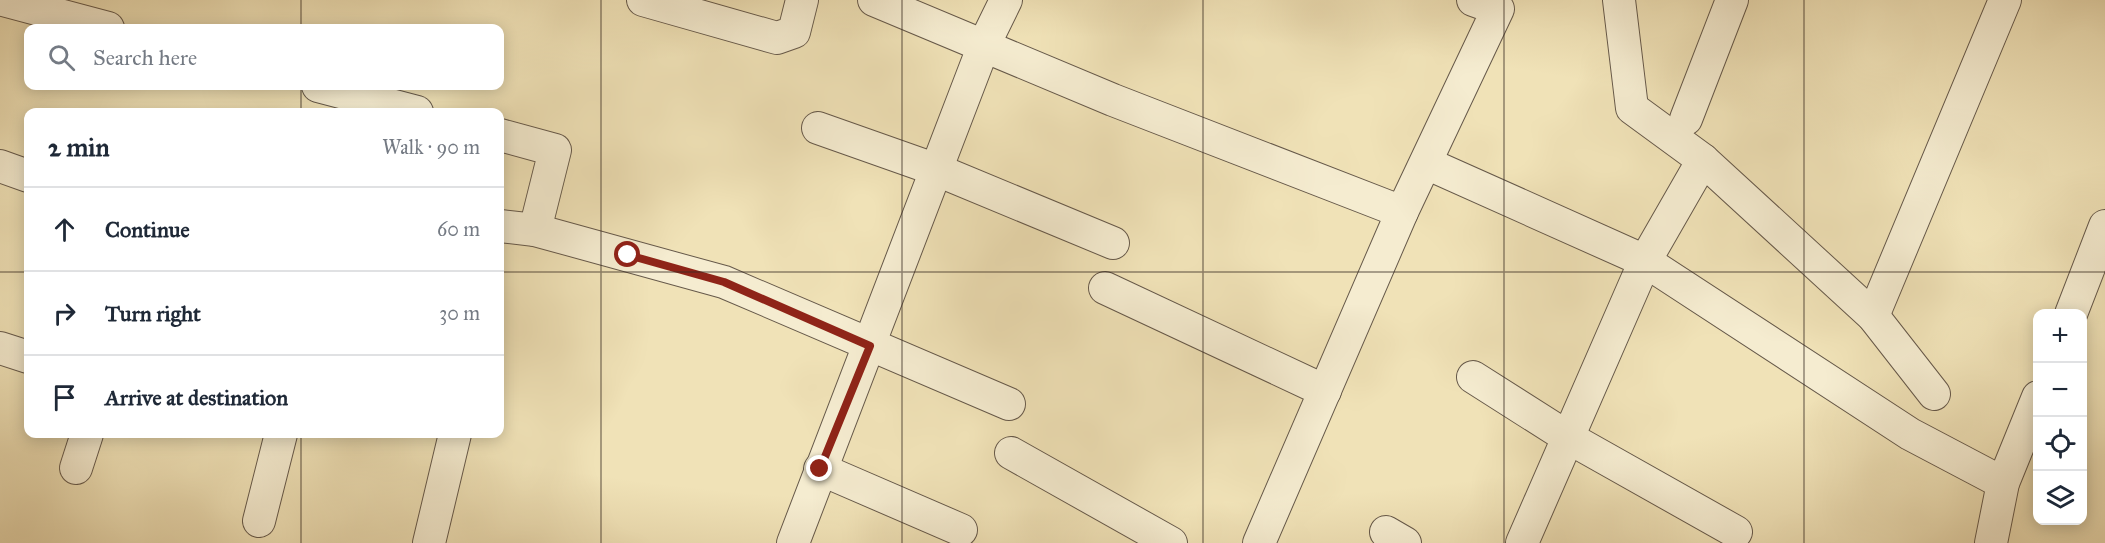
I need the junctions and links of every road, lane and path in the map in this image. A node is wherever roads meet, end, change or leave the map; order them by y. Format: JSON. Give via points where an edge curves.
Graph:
{"nodes":[{"id":1,"x":3,"y":0,"type":"edge"},
{"id":2,"x":643,"y":0,"type":"edge"},
{"id":3,"x":802,"y":0,"type":"edge"},
{"id":4,"x":874,"y":0,"type":"edge"},
{"id":5,"x":1006,"y":0,"type":"edge"},
{"id":6,"x":1473,"y":0,"type":"edge"},
{"id":7,"x":1619,"y":0,"type":"edge"},
{"id":8,"x":1732,"y":0,"type":"edge"},
{"id":9,"x":2005,"y":0,"type":"edge"},
{"id":10,"x":93,"y":24,"type":"edge"},
{"id":11,"x":984,"y":45,"type":"junction"},
{"id":12,"x":333,"y":90,"type":"edge"},
{"id":13,"x":402,"y":108,"type":"edge"},
{"id":14,"x":1686,"y":119,"type":"dead end"},
{"id":15,"x":818,"y":128,"type":"dead end"},
{"id":16,"x":504,"y":136,"type":"edge"},
{"id":17,"x":1702,"y":160,"type":"junction"},
{"id":18,"x":1426,"y":163,"type":"junction"},
{"id":19,"x":0,"y":166,"type":"edge"},
{"id":20,"x":937,"y":170,"type":"junction"},
{"id":21,"x":24,"y":175,"type":"edge"},
{"id":22,"x":1402,"y":212,"type":"junction"},
{"id":23,"x":2105,"y":226,"type":"edge"},
{"id":24,"x":535,"y":230,"type":"junction"},
{"id":25,"x":504,"y":231,"type":"edge"},
{"id":26,"x":1113,"y":243,"type":"dead end"},
{"id":27,"x":1645,"y":261,"type":"junction"},
{"id":28,"x":1105,"y":288,"type":"dead end"},
{"id":29,"x":2072,"y":309,"type":"edge"},
{"id":30,"x":1873,"y":316,"type":"junction"},
{"id":31,"x":870,"y":346,"type":"junction"},
{"id":32,"x":0,"y":348,"type":"edge"},
{"id":33,"x":24,"y":356,"type":"edge"},
{"id":34,"x":1473,"y":377,"type":"dead end"},
{"id":35,"x":1325,"y":391,"type":"junction"},
{"id":36,"x":1934,"y":394,"type":"dead end"},
{"id":37,"x":1009,"y":404,"type":"dead end"},
{"id":38,"x":2033,"y":407,"type":"edge"},
{"id":39,"x":86,"y":438,"type":"edge"},
{"id":40,"x":280,"y":438,"type":"edge"},
{"id":41,"x":454,"y":438,"type":"edge"},
{"id":42,"x":1569,"y":438,"type":"junction"},
{"id":43,"x":1011,"y":453,"type":"dead end"},
{"id":44,"x":76,"y":468,"type":"dead end"},
{"id":45,"x":820,"y":469,"type":"junction"},
{"id":46,"x":2003,"y":483,"type":"junction"},
{"id":47,"x":258,"y":521,"type":"dead end"},
{"id":48,"x":961,"y":530,"type":"dead end"},
{"id":49,"x":1736,"y":532,"type":"dead end"},
{"id":50,"x":429,"y":543,"type":"edge"},
{"id":51,"x":793,"y":543,"type":"edge"},
{"id":52,"x":1171,"y":543,"type":"edge"},
{"id":53,"x":1259,"y":543,"type":"edge"},
{"id":54,"x":1522,"y":543,"type":"edge"},
{"id":55,"x":1991,"y":543,"type":"edge"}],
"edges":[{"from":1,"to":10,"type":"street"},
{"from":2,"to":3,"type":"street","via":[[777,38],[794,32]]},
{"from":4,"to":11,"type":"street"},
{"from":5,"to":11,"type":"street"},
{"from":6,"to":18,"type":"street","via":[[1498,9]]},
{"from":7,"to":17,"type":"street","via":[[1632,108]]},
{"from":8,"to":14,"type":"street"},
{"from":9,"to":30,"type":"street"},
{"from":11,"to":20,"type":"street"},
{"from":11,"to":22,"type":"street","via":[[1113,100]]},
{"from":12,"to":13,"type":"street"},
{"from":15,"to":20,"type":"street"},
{"from":16,"to":24,"type":"street","via":[[555,150]]},
{"from":17,"to":27,"type":"street"},
{"from":17,"to":30,"type":"street"},
{"from":18,"to":22,"type":"street"},
{"from":18,"to":27,"type":"street"},
{"from":19,"to":21,"type":"street"},
{"from":20,"to":26,"type":"street"},
{"from":20,"to":31,"type":"street"},
{"from":22,"to":35,"type":"street"},
{"from":23,"to":29,"type":"street"},
{"from":24,"to":25,"type":"street"},
{"from":24,"to":31,"type":"street","via":[[724,282]]},
{"from":27,"to":42,"type":"street"},
{"from":27,"to":46,"type":"street","via":[[1910,434]]},
{"from":28,"to":35,"type":"street"},
{"from":30,"to":36,"type":"street"},
{"from":31,"to":37,"type":"street"},
{"from":31,"to":45,"type":"street"},
{"from":32,"to":33,"type":"street"},
{"from":34,"to":42,"type":"street"},
{"from":35,"to":53,"type":"street"},
{"from":38,"to":46,"type":"street"},
{"from":39,"to":44,"type":"street"},
{"from":40,"to":47,"type":"street"},
{"from":41,"to":50,"type":"street"},
{"from":42,"to":49,"type":"street"},
{"from":42,"to":54,"type":"street"},
{"from":43,"to":52,"type":"street"},
{"from":45,"to":48,"type":"street"},
{"from":45,"to":51,"type":"street"},
{"from":46,"to":55,"type":"street"}]}
